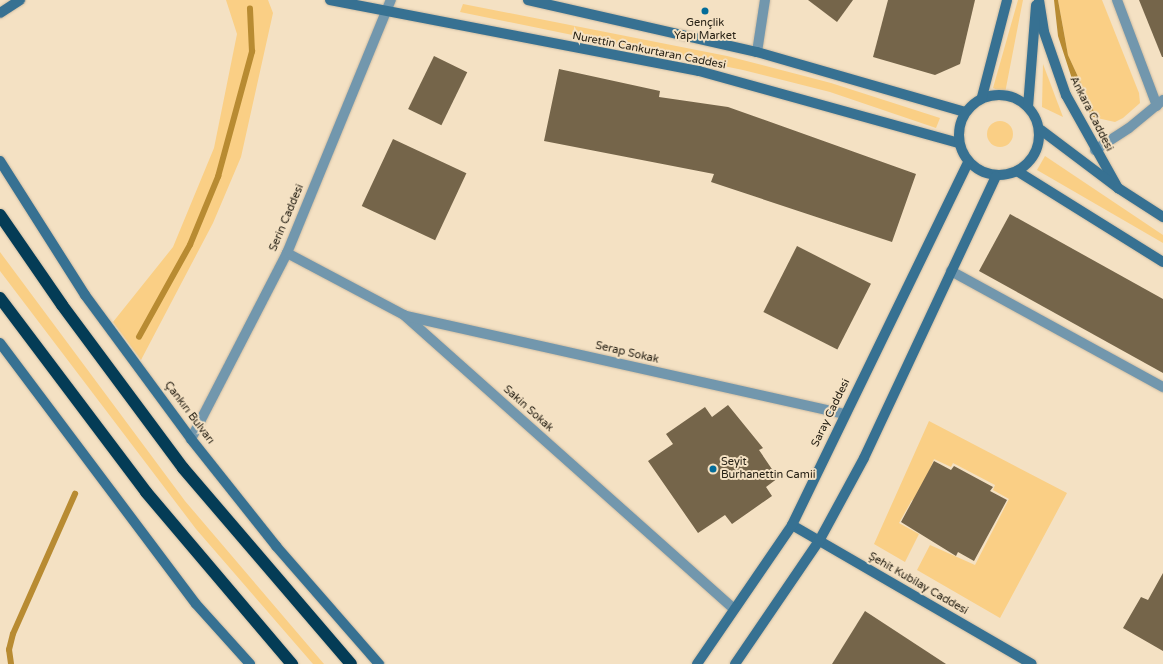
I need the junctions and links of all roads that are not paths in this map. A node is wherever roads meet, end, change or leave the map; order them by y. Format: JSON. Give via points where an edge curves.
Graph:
{"nodes":[{"id":1,"x":20,"y":0,"type":"edge"},
{"id":2,"x":330,"y":0,"type":"edge"},
{"id":3,"x":391,"y":0,"type":"edge"},
{"id":4,"x":528,"y":0,"type":"edge"},
{"id":5,"x":765,"y":0,"type":"edge"},
{"id":6,"x":1007,"y":0,"type":"edge"},
{"id":7,"x":1037,"y":0,"type":"edge"},
{"id":8,"x":1117,"y":0,"type":"edge"},
{"id":9,"x":0,"y":13,"type":"edge"},
{"id":10,"x":387,"y":13,"type":"junction"},
{"id":11,"x":757,"y":52,"type":"junction"},
{"id":12,"x":982,"y":97,"type":"junction"},
{"id":13,"x":1160,"y":103,"type":"edge"},
{"id":14,"x":1028,"y":107,"type":"junction"},
{"id":15,"x":965,"y":112,"type":"junction"},
{"id":16,"x":1041,"y":130,"type":"junction"},
{"id":17,"x":959,"y":143,"type":"junction"},
{"id":18,"x":1095,"y":150,"type":"junction"},
{"id":19,"x":0,"y":161,"type":"edge"},
{"id":20,"x":968,"y":162,"type":"junction"},
{"id":21,"x":1017,"y":171,"type":"junction"},
{"id":22,"x":996,"y":176,"type":"junction"},
{"id":23,"x":1118,"y":188,"type":"junction"},
{"id":24,"x":0,"y":215,"type":"edge"},
{"id":25,"x":1163,"y":217,"type":"edge"},
{"id":26,"x":287,"y":253,"type":"junction"},
{"id":27,"x":1163,"y":262,"type":"edge"},
{"id":28,"x":951,"y":271,"type":"junction"},
{"id":29,"x":0,"y":298,"type":"edge"},
{"id":30,"x":404,"y":315,"type":"junction"},
{"id":31,"x":0,"y":343,"type":"edge"},
{"id":32,"x":1163,"y":387,"type":"edge"},
{"id":33,"x":844,"y":414,"type":"junction"},
{"id":34,"x":191,"y":439,"type":"junction"},
{"id":35,"x":792,"y":525,"type":"junction"},
{"id":36,"x":819,"y":540,"type":"junction"},
{"id":37,"x":734,"y":609,"type":"junction"},
{"id":38,"x":250,"y":664,"type":"edge"},
{"id":39,"x":292,"y":664,"type":"edge"},
{"id":40,"x":351,"y":664,"type":"edge"},
{"id":41,"x":379,"y":664,"type":"edge"},
{"id":42,"x":697,"y":664,"type":"edge"},
{"id":43,"x":735,"y":664,"type":"edge"},
{"id":44,"x":1032,"y":664,"type":"edge"}],
"edges":[{"from":1,"to":9,"type":"street"},
{"from":2,"to":10,"type":"street","name":"Nurettin Cankurtaran Caddesi"},
{"from":3,"to":10,"type":"street","name":"Serin Caddesi"},
{"from":4,"to":11,"type":"street","name":"Nurettin Cankurtaran Caddesi"},
{"from":5,"to":11,"type":"street"},
{"from":6,"to":12,"type":"street"},
{"from":7,"to":14,"type":"street","name":"Ankara Caddesi"},
{"from":7,"to":18,"type":"street","name":"Ankara Caddesi","via":[[1055,66]]},
{"from":8,"to":13,"type":"street"},
{"from":10,"to":17,"type":"street","name":"Nurettin Cankurtaran Caddesi","via":[[699,71]]},
{"from":10,"to":26,"type":"street","name":"Serin Caddesi"},
{"from":11,"to":15,"type":"street","name":"Nurettin Cankurtaran Caddesi"},
{"from":12,"to":14,"type":"street","via":[[1004,95]]},
{"from":12,"to":15,"type":"street"},
{"from":13,"to":18,"type":"street"},
{"from":14,"to":16,"type":"street"},
{"from":15,"to":17,"type":"street","via":[[958,132]]},
{"from":16,"to":21,"type":"street","via":[[1034,154]]},
{"from":16,"to":23,"type":"street"},
{"from":17,"to":20,"type":"street"},
{"from":18,"to":23,"type":"street","name":"Ankara Caddesi"},
{"from":19,"to":34,"type":"street","name":"Çankırı Bulvarı","via":[[85,295]]},
{"from":20,"to":22,"type":"street","via":[[986,174]]},
{"from":20,"to":33,"type":"street","name":"Saray Caddesi"},
{"from":21,"to":22,"type":"street"},
{"from":21,"to":27,"type":"street"},
{"from":22,"to":28,"type":"street"},
{"from":23,"to":25,"type":"street"},
{"from":24,"to":40,"type":"highway","via":[[62,305],[183,468]]},
{"from":26,"to":30,"type":"street","name":"Sakin Sokak"},
{"from":26,"to":34,"type":"street","name":"Serin Caddesi"},
{"from":28,"to":32,"type":"street"},
{"from":28,"to":36,"type":"street","via":[[864,458]]},
{"from":29,"to":39,"type":"highway","via":[[146,492]]},
{"from":30,"to":33,"type":"street","name":"Serap Sokak"},
{"from":30,"to":37,"type":"street","name":"Sakin Sokak"},
{"from":31,"to":38,"type":"street","via":[[196,604]]},
{"from":33,"to":35,"type":"street","name":"Saray Caddesi"},
{"from":34,"to":41,"type":"street","name":"Çankırı Bulvarı","via":[[276,546]]},
{"from":35,"to":36,"type":"street","name":"Şehit Kubilay Caddesi"},
{"from":35,"to":37,"type":"street","name":"Saray Caddesi"},
{"from":36,"to":43,"type":"street"},
{"from":36,"to":44,"type":"street","name":"Şehit Kubilay Caddesi"},
{"from":37,"to":42,"type":"street","name":"Saray Caddesi"}]}
